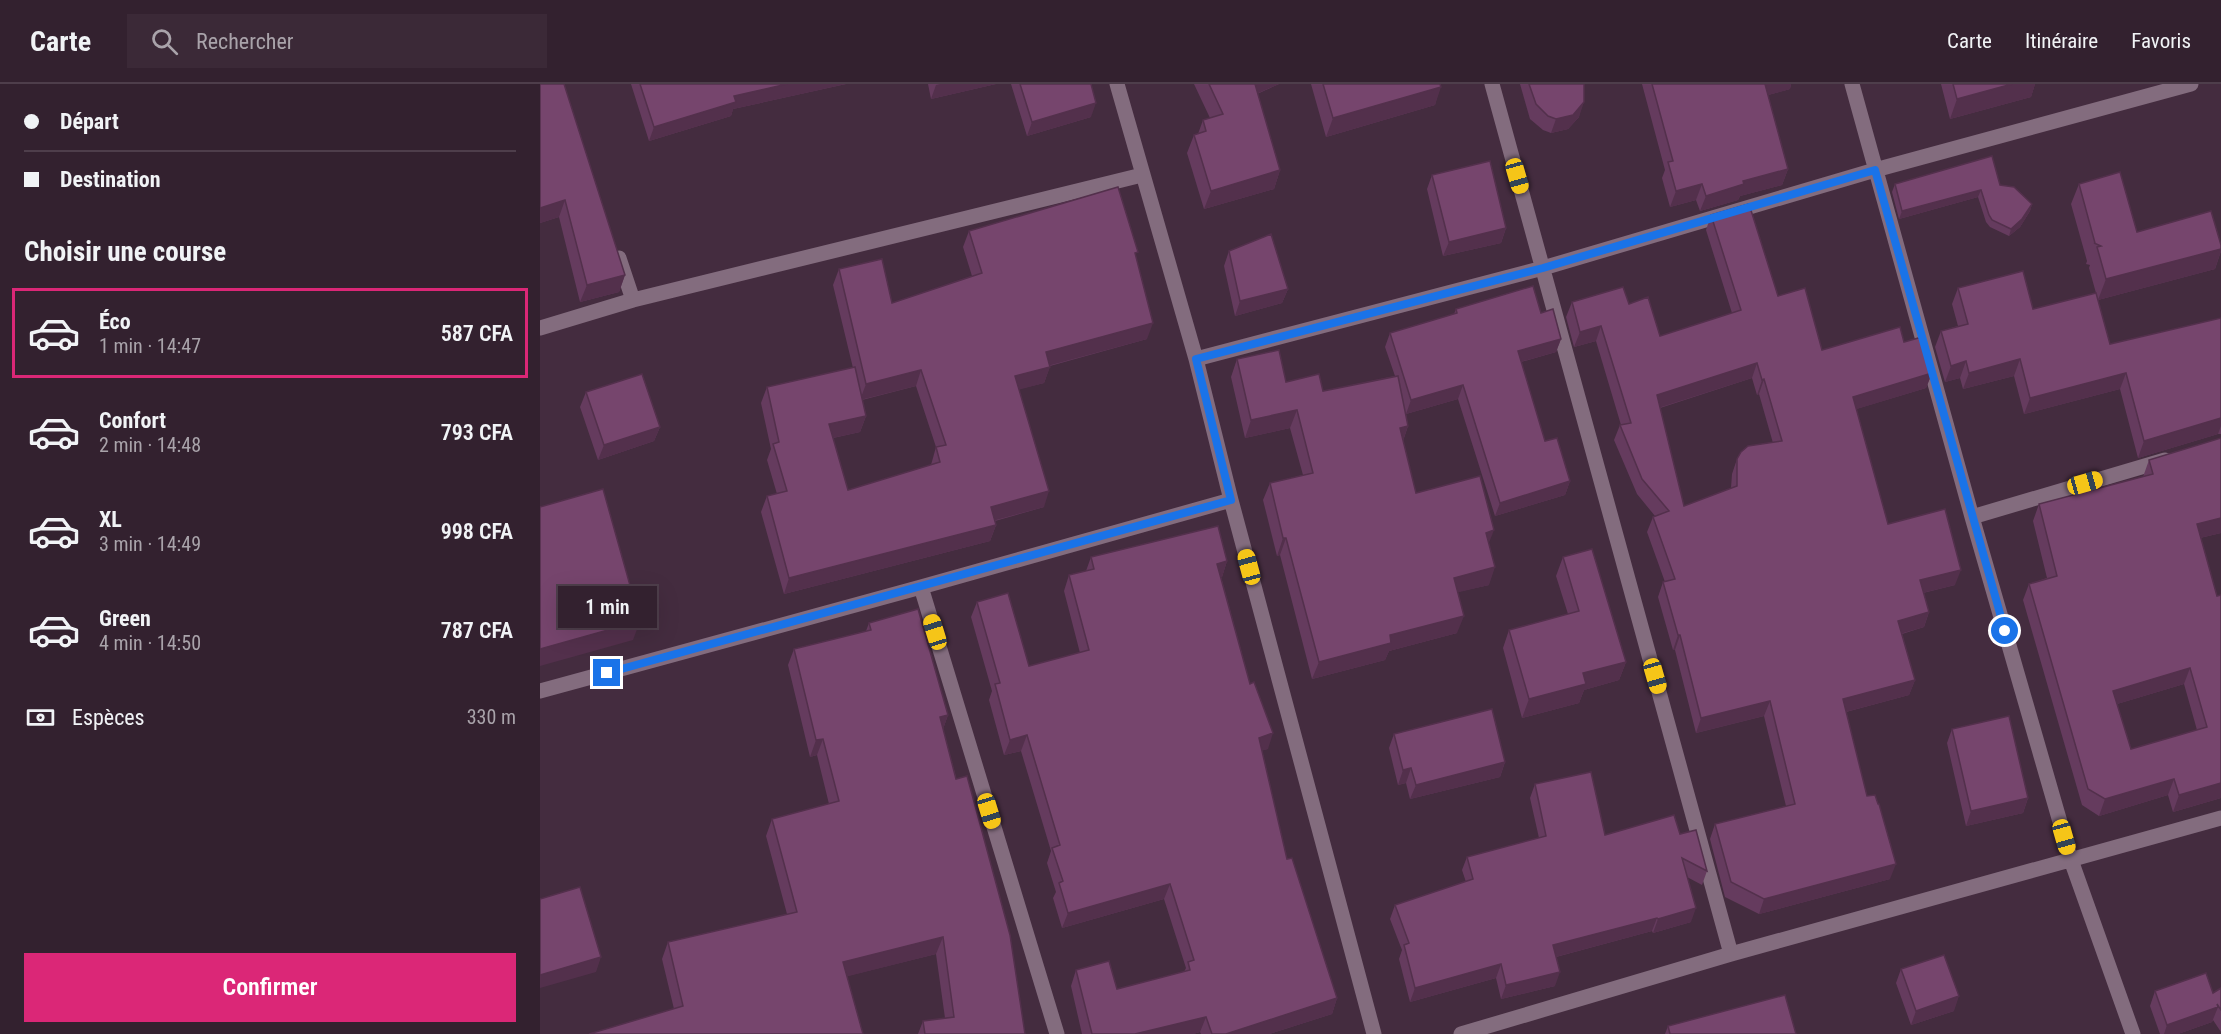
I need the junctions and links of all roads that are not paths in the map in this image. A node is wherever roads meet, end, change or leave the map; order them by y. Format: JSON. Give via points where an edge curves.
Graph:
{"nodes":[{"id":1,"x":1117,"y":84,"type":"edge"},
{"id":2,"x":1492,"y":84,"type":"edge"},
{"id":3,"x":1852,"y":84,"type":"edge"},
{"id":4,"x":2191,"y":84,"type":"edge"},
{"id":5,"x":1875,"y":170,"type":"junction"},
{"id":6,"x":1142,"y":175,"type":"junction"},
{"id":7,"x":614,"y":243,"type":"edge"},
{"id":8,"x":1543,"y":268,"type":"junction"},
{"id":9,"x":633,"y":300,"type":"junction"},
{"id":10,"x":540,"y":328,"type":"edge"},
{"id":11,"x":1196,"y":359,"type":"junction"},
{"id":12,"x":2176,"y":457,"type":"edge"},
{"id":13,"x":1231,"y":500,"type":"junction"},
{"id":14,"x":1972,"y":517,"type":"junction"},
{"id":15,"x":921,"y":587,"type":"junction"},
{"id":16,"x":540,"y":691,"type":"edge"},
{"id":17,"x":2221,"y":818,"type":"edge"},
{"id":18,"x":2071,"y":860,"type":"junction"},
{"id":19,"x":1731,"y":954,"type":"junction"},
{"id":20,"x":1057,"y":1034,"type":"edge"},
{"id":21,"x":1374,"y":1034,"type":"edge"},
{"id":22,"x":1461,"y":1034,"type":"edge"},
{"id":23,"x":2133,"y":1034,"type":"edge"}],
"edges":[{"from":1,"to":6,"type":"street"},
{"from":2,"to":8,"type":"street"},
{"from":3,"to":5,"type":"street"},
{"from":4,"to":5,"type":"street"},
{"from":5,"to":8,"type":"street"},
{"from":5,"to":14,"type":"street"},
{"from":6,"to":9,"type":"street"},
{"from":6,"to":11,"type":"street"},
{"from":7,"to":9,"type":"street"},
{"from":8,"to":11,"type":"street"},
{"from":8,"to":19,"type":"street"},
{"from":9,"to":10,"type":"street"},
{"from":11,"to":13,"type":"street"},
{"from":12,"to":14,"type":"street"},
{"from":13,"to":15,"type":"street"},
{"from":13,"to":21,"type":"street"},
{"from":14,"to":18,"type":"street"},
{"from":15,"to":16,"type":"street"},
{"from":15,"to":20,"type":"street"},
{"from":17,"to":18,"type":"street"},
{"from":18,"to":19,"type":"street"},
{"from":18,"to":23,"type":"street"},
{"from":19,"to":22,"type":"street"}]}
